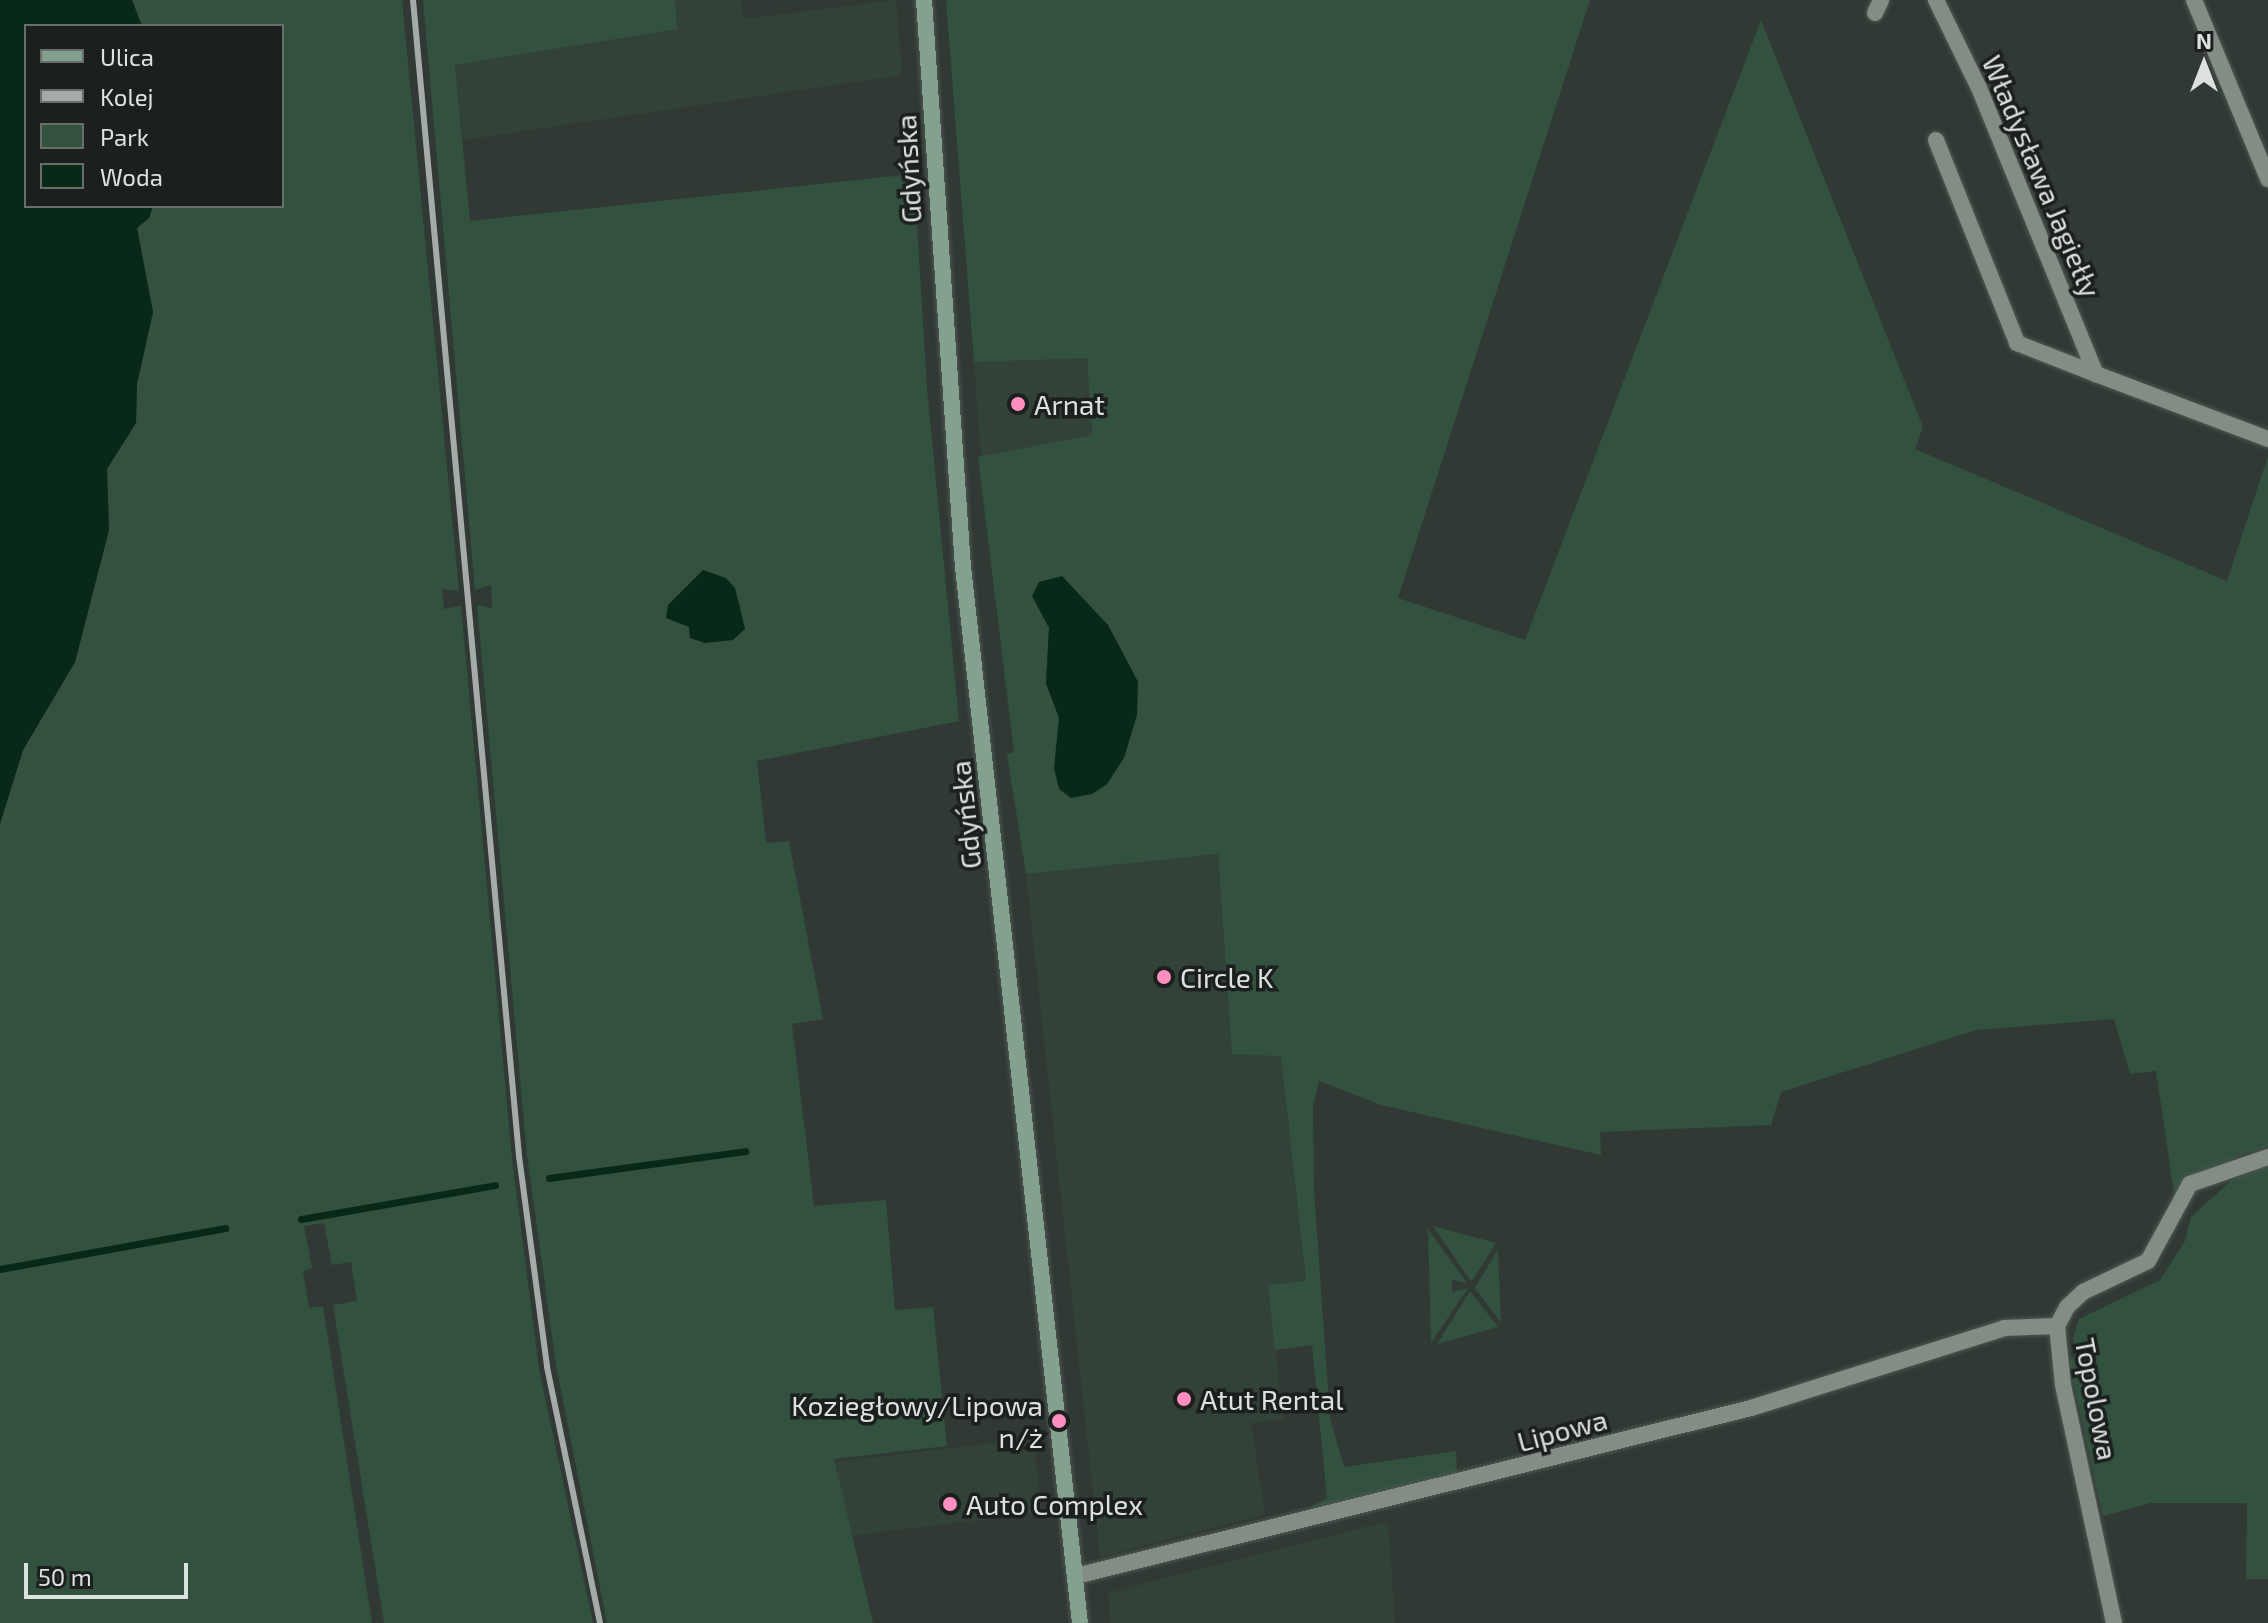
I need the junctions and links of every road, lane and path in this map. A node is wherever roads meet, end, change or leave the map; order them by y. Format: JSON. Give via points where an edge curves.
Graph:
{"nodes":[{"id":1,"x":924,"y":0,"type":"edge"},
{"id":2,"x":1936,"y":0,"type":"edge"},
{"id":3,"x":2194,"y":0,"type":"edge"},
{"id":4,"x":1936,"y":140,"type":"dead end"},
{"id":5,"x":2268,"y":179,"type":"edge"},
{"id":6,"x":2096,"y":374,"type":"junction"},
{"id":7,"x":2268,"y":439,"type":"edge"},
{"id":8,"x":2268,"y":1157,"type":"edge"},
{"id":9,"x":2057,"y":1326,"type":"junction"},
{"id":10,"x":1076,"y":1576,"type":"junction"},
{"id":11,"x":1080,"y":1623,"type":"edge"},
{"id":12,"x":2114,"y":1623,"type":"edge"}],
"edges":[{"from":1,"to":10,"type":"main road","name":"Gdyńska","via":[[963,567]]},
{"from":2,"to":6,"type":"street","name":"Władysława Jagiełły","via":[[1979,88]]},
{"from":3,"to":5,"type":"street"},
{"from":4,"to":6,"type":"street","via":[[2017,343]]},
{"from":6,"to":7,"type":"street"},
{"from":8,"to":9,"type":"street","name":"Topolowa","via":[[2190,1184],[2148,1261],[2083,1292]]},
{"from":9,"to":10,"type":"street","name":"Lipowa","via":[[2004,1328],[1751,1408]]},
{"from":9,"to":12,"type":"street","name":"Topolowa","via":[[2063,1385]]},
{"from":10,"to":11,"type":"main road","name":"Gdyńska"}]}
